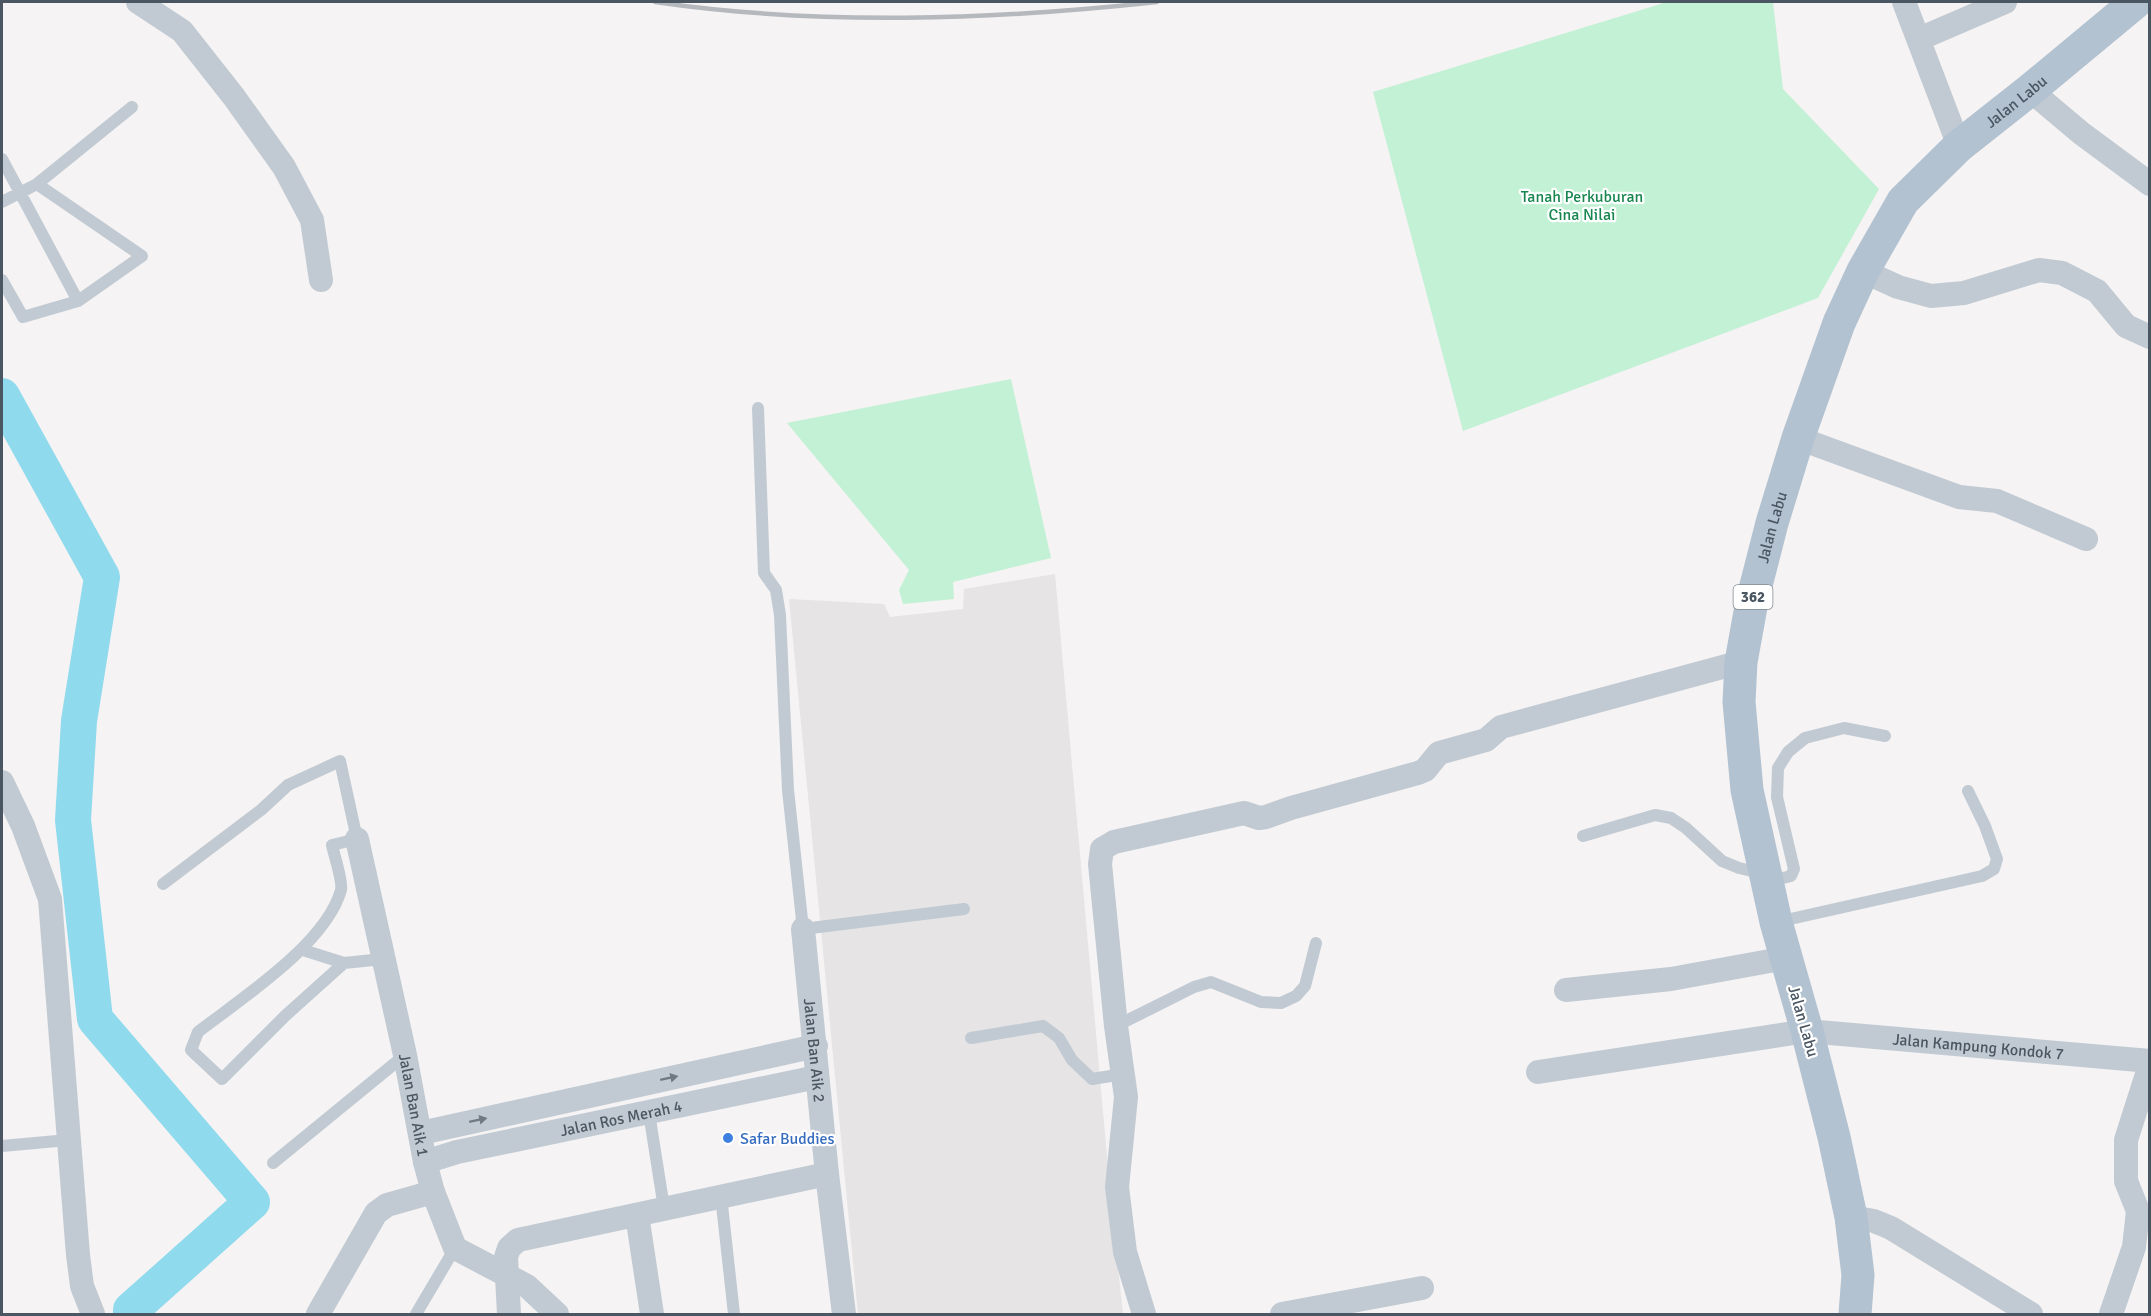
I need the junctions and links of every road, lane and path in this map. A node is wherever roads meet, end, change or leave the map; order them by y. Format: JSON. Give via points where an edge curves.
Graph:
{"nodes":[{"id":1,"x":138,"y":2,"type":"edge"},
{"id":2,"x":1904,"y":2,"type":"edge"},
{"id":3,"x":2005,"y":2,"type":"edge"},
{"id":4,"x":2136,"y":2,"type":"edge"},
{"id":5,"x":1918,"y":39,"type":"junction"},
{"id":6,"x":2030,"y":90,"type":"junction"},
{"id":7,"x":132,"y":106,"type":"dead end"},
{"id":8,"x":1959,"y":146,"type":"junction"},
{"id":9,"x":2,"y":159,"type":"edge"},
{"id":10,"x":37,"y":184,"type":"junction"},
{"id":11,"x":2150,"y":184,"type":"edge"},
{"id":12,"x":20,"y":194,"type":"junction"},
{"id":13,"x":2,"y":202,"type":"edge"},
{"id":14,"x":1863,"y":271,"type":"junction"},
{"id":15,"x":2,"y":280,"type":"edge"},
{"id":16,"x":321,"y":280,"type":"dead end"},
{"id":17,"x":78,"y":301,"type":"junction"},
{"id":18,"x":2150,"y":337,"type":"edge"},
{"id":19,"x":758,"y":408,"type":"dead end"},
{"id":20,"x":1798,"y":438,"type":"junction"},
{"id":21,"x":2086,"y":539,"type":"dead end"},
{"id":22,"x":1741,"y":662,"type":"junction"},
{"id":23,"x":1885,"y":736,"type":"dead end"},
{"id":24,"x":2,"y":782,"type":"edge"},
{"id":25,"x":1968,"y":791,"type":"dead end"},
{"id":26,"x":1583,"y":836,"type":"dead end"},
{"id":27,"x":357,"y":839,"type":"junction"},
{"id":28,"x":1764,"y":874,"type":"junction"},
{"id":29,"x":163,"y":884,"type":"dead end"},
{"id":30,"x":964,"y":909,"type":"dead end"},
{"id":31,"x":1776,"y":922,"type":"junction"},
{"id":32,"x":803,"y":929,"type":"junction"},
{"id":33,"x":1316,"y":943,"type":"dead end"},
{"id":34,"x":303,"y":950,"type":"junction"},
{"id":35,"x":1786,"y":958,"type":"junction"},
{"id":36,"x":383,"y":959,"type":"junction"},
{"id":37,"x":344,"y":963,"type":"junction"},
{"id":38,"x":1566,"y":990,"type":"dead end"},
{"id":39,"x":1116,"y":1026,"type":"junction"},
{"id":40,"x":1807,"y":1031,"type":"junction"},
{"id":41,"x":971,"y":1038,"type":"dead end"},
{"id":42,"x":816,"y":1046,"type":"junction"},
{"id":43,"x":405,"y":1055,"type":"junction"},
{"id":44,"x":2150,"y":1063,"type":"edge"},
{"id":45,"x":1538,"y":1072,"type":"dead end"},
{"id":46,"x":1123,"y":1074,"type":"junction"},
{"id":47,"x":817,"y":1077,"type":"junction"},
{"id":48,"x":649,"y":1113,"type":"junction"},
{"id":49,"x":421,"y":1132,"type":"junction"},
{"id":50,"x":68,"y":1140,"type":"junction"},
{"id":51,"x":2,"y":1146,"type":"edge"},
{"id":52,"x":425,"y":1162,"type":"junction"},
{"id":53,"x":273,"y":1163,"type":"dead end"},
{"id":54,"x":827,"y":1174,"type":"junction"},
{"id":55,"x":433,"y":1192,"type":"junction"},
{"id":56,"x":721,"y":1196,"type":"junction"},
{"id":57,"x":664,"y":1208,"type":"junction"},
{"id":58,"x":637,"y":1215,"type":"junction"},
{"id":59,"x":1851,"y":1217,"type":"junction"},
{"id":60,"x":455,"y":1248,"type":"junction"},
{"id":61,"x":506,"y":1275,"type":"junction"},
{"id":62,"x":1422,"y":1288,"type":"dead end"},
{"id":63,"x":93,"y":1314,"type":"edge"},
{"id":64,"x":318,"y":1314,"type":"edge"},
{"id":65,"x":416,"y":1314,"type":"edge"},
{"id":66,"x":509,"y":1314,"type":"edge"},
{"id":67,"x":558,"y":1314,"type":"edge"},
{"id":68,"x":652,"y":1314,"type":"edge"},
{"id":69,"x":734,"y":1314,"type":"edge"},
{"id":70,"x":844,"y":1314,"type":"edge"},
{"id":71,"x":1143,"y":1314,"type":"edge"},
{"id":72,"x":1282,"y":1314,"type":"edge"},
{"id":73,"x":1855,"y":1314,"type":"edge"},
{"id":74,"x":2031,"y":1314,"type":"edge"},
{"id":75,"x":2111,"y":1314,"type":"edge"}],
"edges":[{"from":1,"to":16,"type":"street","via":[[182,31],[284,167],[312,220]]},
{"from":2,"to":5,"type":"street"},
{"from":3,"to":5,"type":"street"},
{"from":4,"to":6,"type":"main road","name":"Jalan Labu","number":"362"},
{"from":5,"to":8,"type":"street"},
{"from":6,"to":8,"type":"main road","name":"Jalan Labu","number":"362"},
{"from":6,"to":11,"type":"street"},
{"from":7,"to":10,"type":"lane"},
{"from":8,"to":14,"type":"main road","name":"Jalan Labu","number":"362","via":[[1903,201]]},
{"from":9,"to":12,"type":"lane"},
{"from":10,"to":12,"type":"lane"},
{"from":10,"to":17,"type":"lane","via":[[142,256]]},
{"from":12,"to":13,"type":"lane"},
{"from":12,"to":17,"type":"lane"},
{"from":14,"to":18,"type":"street","via":[[1931,296],[1964,293],[2039,270],[2062,273],[2097,291],[2126,326]]},
{"from":14,"to":20,"type":"main road","name":"Jalan Labu","number":"362","via":[[1839,322]]},
{"from":15,"to":17,"type":"lane","via":[[23,317]]},
{"from":19,"to":32,"type":"lane","via":[[764,573],[776,590],[780,615],[788,790]]},
{"from":20,"to":21,"type":"street","via":[[1959,497],[1996,501]]},
{"from":20,"to":22,"type":"main road","name":"Jalan Labu","number":"362","via":[[1752,601]]},
{"from":22,"to":28,"type":"main road","name":"Jalan Labu","number":"362","via":[[1739,702],[1748,790]]},
{"from":22,"to":39,"type":"street","via":[[1501,726],[1486,740],[1439,753],[1418,773],[1266,818],[1244,813],[1114,842],[1102,849],[1100,864]]},
{"from":23,"to":28,"type":"lane","via":[[1844,728],[1805,738],[1788,752],[1778,768],[1777,797],[1794,869],[1791,876],[1784,878]]},
{"from":24,"to":50,"type":"street","via":[[50,899]]},
{"from":25,"to":31,"type":"lane","via":[[1997,859],[1994,869],[1982,876]]},
{"from":26,"to":28,"type":"lane","via":[[1655,815],[1671,818],[1722,861]]},
{"from":27,"to":29,"type":"lane","via":[[340,761],[288,785]]},
{"from":27,"to":34,"type":"lane","via":[[332,845],[342,888],[328,918]]},
{"from":27,"to":36,"type":"street","name":"Jalan Ban Aik 1"},
{"from":28,"to":31,"type":"main road","name":"Jalan Labu","number":"362"},
{"from":30,"to":32,"type":"lane"},
{"from":31,"to":35,"type":"main road","name":"Jalan Labu","number":"362"},
{"from":32,"to":42,"type":"street","name":"Jalan Ban Aik 2"},
{"from":33,"to":39,"type":"lane","via":[[1305,986],[1281,1003],[1261,1002],[1211,982]]},
{"from":34,"to":37,"type":"lane"},
{"from":34,"to":37,"type":"lane","via":[[198,1032],[191,1050],[222,1079]]},
{"from":35,"to":38,"type":"street","via":[[1671,979]]},
{"from":35,"to":40,"type":"main road","name":"Jalan Labu","number":"362"},
{"from":36,"to":37,"type":"lane"},
{"from":36,"to":43,"type":"street","name":"Jalan Ban Aik 1"},
{"from":39,"to":46,"type":"street"},
{"from":40,"to":44,"type":"street","name":"Jalan Kampung Kondok 7"},
{"from":40,"to":45,"type":"street","name":"Jalan Kampung Kondok 7"},
{"from":40,"to":59,"type":"main road","name":"Jalan Labu","number":"362"},
{"from":41,"to":46,"type":"lane","via":[[1043,1026],[1059,1038],[1072,1060],[1092,1078]]},
{"from":42,"to":47,"type":"street","name":"Jalan Ban Aik 2"},
{"from":49,"to":42,"type":"street","one_way":true},
{"from":43,"to":49,"type":"street","name":"Jalan Ban Aik 1"},
{"from":43,"to":53,"type":"lane"},
{"from":44,"to":75,"type":"street","via":[[2126,1140],[2126,1181],[2138,1211],[2134,1247]]},
{"from":46,"to":71,"type":"street","via":[[1126,1096],[1117,1187],[1125,1252]]},
{"from":47,"to":48,"type":"street","name":"Jalan Ros Merah 4"},
{"from":47,"to":54,"type":"street","name":"Jalan Ban Aik 2"},
{"from":48,"to":52,"type":"street","name":"Jalan Ros Merah 4"},
{"from":48,"to":57,"type":"lane"},
{"from":49,"to":52,"type":"street","name":"Jalan Ban Aik 1"},
{"from":50,"to":51,"type":"lane"},
{"from":50,"to":63,"type":"street","via":[[82,1286]]},
{"from":52,"to":55,"type":"street","name":"Jalan Ban Aik 1"},
{"from":54,"to":56,"type":"street"},
{"from":54,"to":70,"type":"street","name":"Jalan Ban Aik 2"},
{"from":55,"to":60,"type":"street","name":"Jalan Ban Aik 1"},
{"from":55,"to":64,"type":"street","via":[[376,1213]]},
{"from":56,"to":57,"type":"street"},
{"from":56,"to":69,"type":"lane"},
{"from":57,"to":58,"type":"street"},
{"from":58,"to":61,"type":"street","via":[[518,1240],[509,1248]]},
{"from":58,"to":68,"type":"street"},
{"from":59,"to":73,"type":"main road","name":"Jalan Labu","number":"362","via":[[1857,1275]]},
{"from":59,"to":74,"type":"street","via":[[1892,1228]]},
{"from":60,"to":61,"type":"street"},
{"from":60,"to":65,"type":"lane"},
{"from":61,"to":66,"type":"street"},
{"from":61,"to":67,"type":"street","via":[[527,1286]]},
{"from":62,"to":72,"type":"street"}]}
